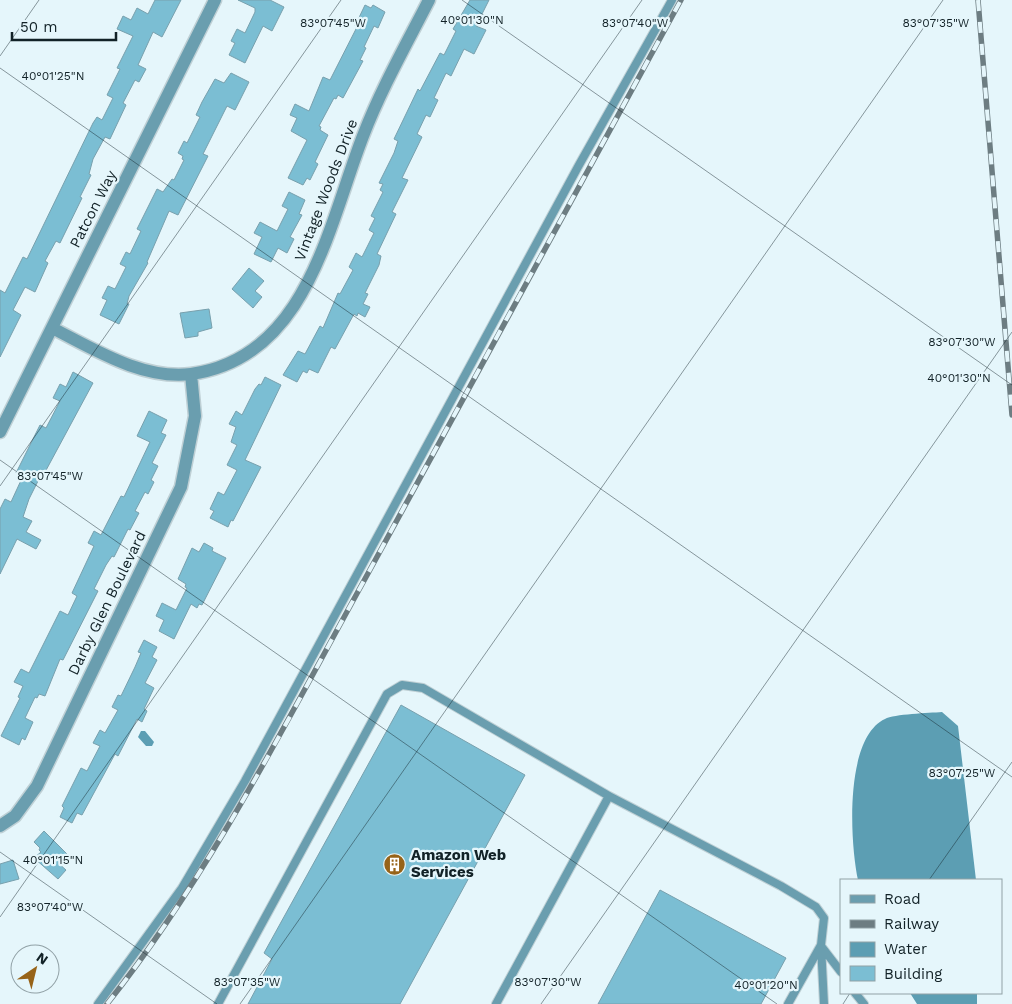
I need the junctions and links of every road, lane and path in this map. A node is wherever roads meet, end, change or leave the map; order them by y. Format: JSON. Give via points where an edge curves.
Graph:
{"nodes":[{"id":1,"x":215,"y":0,"type":"edge"},
{"id":2,"x":429,"y":0,"type":"edge"},
{"id":3,"x":672,"y":0,"type":"edge"},
{"id":4,"x":52,"y":328,"type":"junction"},
{"id":5,"x":190,"y":374,"type":"junction"},
{"id":6,"x":0,"y":432,"type":"edge"},
{"id":7,"x":608,"y":796,"type":"junction"},
{"id":8,"x":0,"y":826,"type":"edge"},
{"id":9,"x":821,"y":945,"type":"junction"},
{"id":10,"x":840,"y":971,"type":"edge"},
{"id":11,"x":98,"y":1004,"type":"edge"},
{"id":12,"x":218,"y":1004,"type":"edge"},
{"id":13,"x":496,"y":1004,"type":"edge"},
{"id":14,"x":788,"y":1004,"type":"edge"},
{"id":15,"x":824,"y":1004,"type":"edge"}],
"edges":[{"from":1,"to":4,"type":"street","name":"Patcon Way"},
{"from":2,"to":5,"type":"street","name":"Vintage Woods Drive","via":[[371,118],[327,240],[290,314],[256,347],[233,361]]},
{"from":3,"to":11,"type":"lane","via":[[574,174],[245,781],[182,888]]},
{"from":4,"to":5,"type":"street","name":"Vintage Woods Drive","via":[[137,368]]},
{"from":4,"to":6,"type":"street","name":"Patcon Way"},
{"from":5,"to":8,"type":"street","name":"Darby Glen Boulevard","via":[[194,416],[181,487],[37,786],[15,816]]},
{"from":7,"to":9,"type":"lane","via":[[816,907],[824,918]]},
{"from":7,"to":12,"type":"lane","via":[[423,688],[402,685],[387,694]]},
{"from":7,"to":13,"type":"lane"},
{"from":9,"to":10,"type":"lane"},
{"from":9,"to":14,"type":"lane"},
{"from":9,"to":15,"type":"lane"}]}
